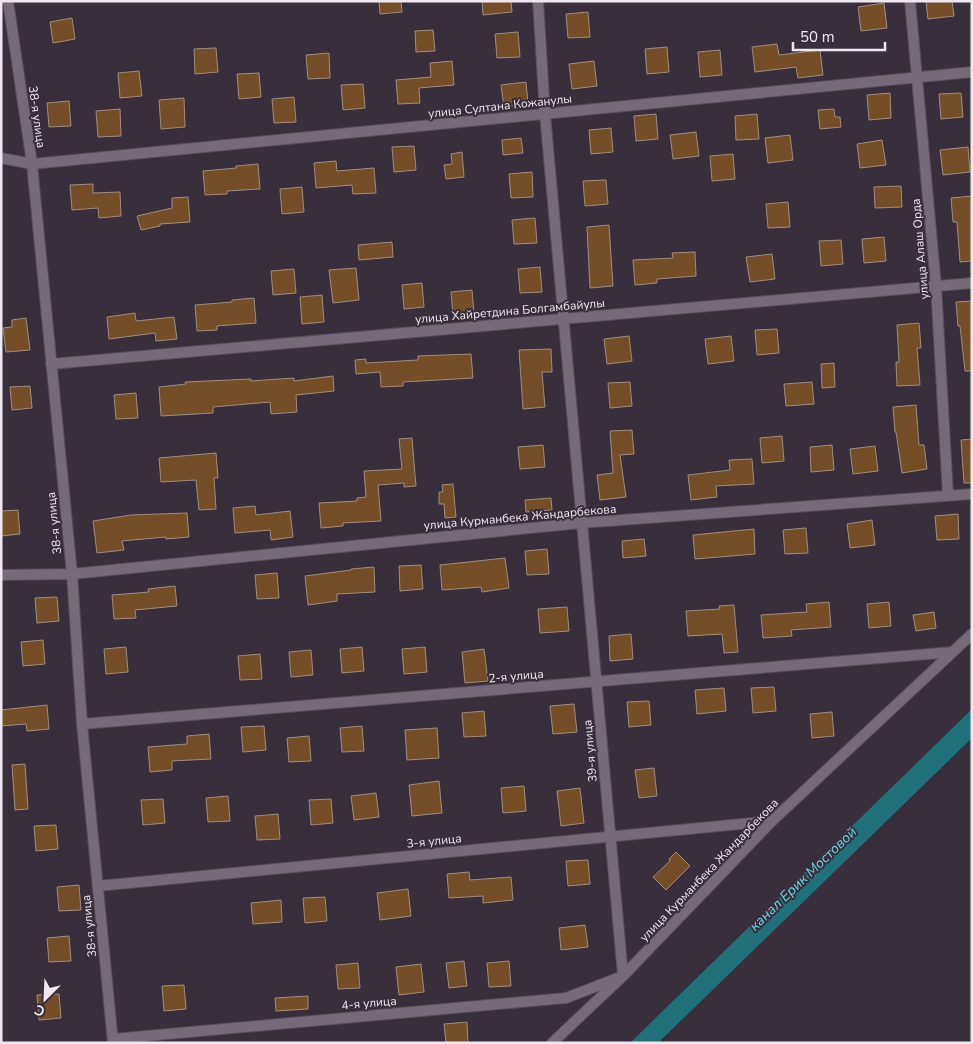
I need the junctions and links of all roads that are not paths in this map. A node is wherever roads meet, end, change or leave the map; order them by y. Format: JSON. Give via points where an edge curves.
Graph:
{"nodes":[{"id":1,"x":8,"y":1,"type":"edge"},
{"id":2,"x":538,"y":1,"type":"edge"},
{"id":3,"x":910,"y":1,"type":"edge"},
{"id":4,"x":972,"y":72,"type":"edge"},
{"id":5,"x":917,"y":78,"type":"junction"},
{"id":6,"x":545,"y":114,"type":"junction"},
{"id":7,"x":1,"y":158,"type":"edge"},
{"id":8,"x":32,"y":164,"type":"junction"},
{"id":9,"x":972,"y":283,"type":"edge"},
{"id":10,"x":936,"y":286,"type":"junction"},
{"id":11,"x":563,"y":319,"type":"junction"},
{"id":12,"x":51,"y":364,"type":"junction"},
{"id":13,"x":972,"y":494,"type":"edge"},
{"id":14,"x":948,"y":495,"type":"junction"},
{"id":15,"x":581,"y":523,"type":"junction"},
{"id":16,"x":72,"y":574,"type":"junction"},
{"id":17,"x":1,"y":575,"type":"edge"},
{"id":18,"x":972,"y":634,"type":"edge"},
{"id":19,"x":953,"y":652,"type":"junction"},
{"id":20,"x":596,"y":682,"type":"junction"},
{"id":21,"x":82,"y":724,"type":"junction"},
{"id":22,"x":772,"y":821,"type":"junction"},
{"id":23,"x":610,"y":837,"type":"junction"},
{"id":24,"x":98,"y":886,"type":"junction"},
{"id":25,"x":623,"y":976,"type":"junction"},
{"id":26,"x":113,"y":1041,"type":"edge"},
{"id":27,"x":552,"y":1043,"type":"edge"}],
"edges":[{"from":1,"to":8,"type":"street","name":"38-я улица"},
{"from":2,"to":6,"type":"street","name":"39-я улица"},
{"from":3,"to":5,"type":"street","name":"улица Алаш Орда"},
{"from":4,"to":5,"type":"street","name":"улица Султана Кожанулы"},
{"from":5,"to":6,"type":"street","name":"улица Султана Кожанулы"},
{"from":5,"to":10,"type":"street","name":"улица Алаш Орда"},
{"from":6,"to":8,"type":"street","name":"улица Султана Кожанулы"},
{"from":6,"to":11,"type":"street","name":"39-я улица"},
{"from":7,"to":8,"type":"street","name":"улица Султана Кожанулы"},
{"from":8,"to":12,"type":"street","name":"38-я улица"},
{"from":9,"to":10,"type":"street","name":"улица Хайретдина Болгамбайулы"},
{"from":10,"to":11,"type":"street","name":"улица Хайретдина Болгамбайулы"},
{"from":10,"to":14,"type":"street","name":"улица Алаш Орда"},
{"from":11,"to":12,"type":"street","name":"улица Хайретдина Болгамбайулы"},
{"from":11,"to":15,"type":"street","name":"39-я улица"},
{"from":12,"to":16,"type":"street","name":"38-я улица"},
{"from":13,"to":14,"type":"street","name":"улица Курманбека Жандарбекова"},
{"from":14,"to":15,"type":"street","name":"улица Курманбека Жандарбекова"},
{"from":15,"to":16,"type":"street","name":"улица Курманбека Жандарбекова"},
{"from":15,"to":20,"type":"street","name":"39-я улица"},
{"from":16,"to":17,"type":"street","name":"улица Курманбека Жандарбекова"},
{"from":16,"to":21,"type":"street","name":"38-я улица"},
{"from":18,"to":19,"type":"street","name":"улица Курманбека Жандарбекова"},
{"from":19,"to":20,"type":"street","name":"2-я улица"},
{"from":19,"to":22,"type":"street","name":"улица Курманбека Жандарбекова"},
{"from":20,"to":21,"type":"street","name":"2-я улица"},
{"from":20,"to":23,"type":"street","name":"39-я улица"},
{"from":21,"to":24,"type":"street","name":"38-я улица"},
{"from":22,"to":23,"type":"street","name":"3-я улица"},
{"from":22,"to":25,"type":"street","name":"улица Курманбека Жандарбекова"},
{"from":23,"to":24,"type":"street","name":"3-я улица"},
{"from":23,"to":25,"type":"street","name":"39-я улица"},
{"from":24,"to":26,"type":"street","name":"38-я улица"},
{"from":25,"to":26,"type":"street","name":"4-я улица","via":[[566,998]]},
{"from":25,"to":27,"type":"street","name":"улица Курманбека Жандарбекова"}]}
